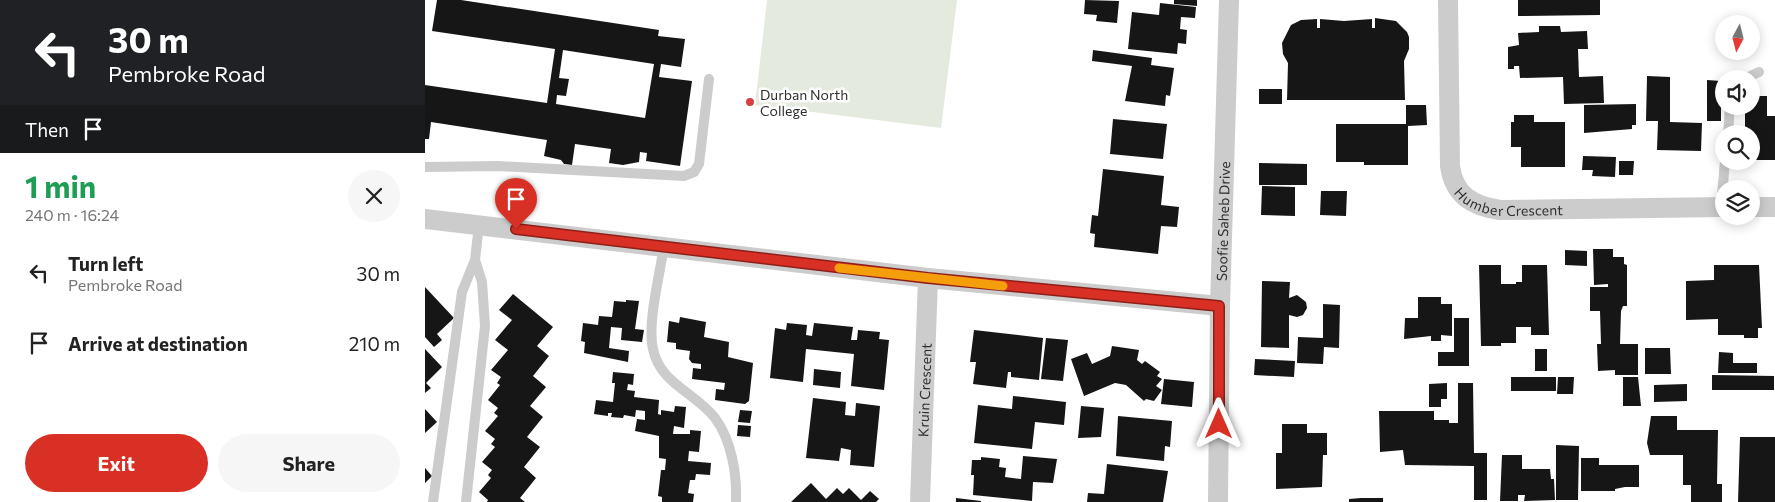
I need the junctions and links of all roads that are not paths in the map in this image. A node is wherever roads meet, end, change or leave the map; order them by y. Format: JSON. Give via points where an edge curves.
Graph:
{"nodes":[{"id":1,"x":1229,"y":0,"type":"edge"},
{"id":2,"x":1448,"y":0,"type":"edge"},
{"id":3,"x":709,"y":79,"type":"dead end"},
{"id":4,"x":425,"y":167,"type":"edge"},
{"id":5,"x":1715,"y":207,"type":"edge"},
{"id":6,"x":1760,"y":207,"type":"edge"},
{"id":7,"x":1775,"y":207,"type":"edge"},
{"id":8,"x":425,"y":219,"type":"edge"},
{"id":9,"x":479,"y":225,"type":"junction"},
{"id":10,"x":664,"y":246,"type":"junction"},
{"id":11,"x":475,"y":260,"type":"junction"},
{"id":12,"x":928,"y":278,"type":"junction"},
{"id":13,"x":1219,"y":306,"type":"junction"},
{"id":14,"x":433,"y":502,"type":"edge"},
{"id":15,"x":466,"y":502,"type":"edge"},
{"id":16,"x":736,"y":502,"type":"edge"},
{"id":17,"x":920,"y":502,"type":"edge"},
{"id":18,"x":1218,"y":502,"type":"edge"}],
"edges":[{"from":1,"to":13,"type":"street","name":"Soofie Saheb Drive"},
{"from":2,"to":5,"type":"street","name":"Humber Crescent","via":[[1450,166],[1452,181],[1460,193],[1487,208],[1500,210]]},
{"from":3,"to":4,"type":"lane","via":[[699,164],[694,172],[684,176],[507,166]]},
{"from":6,"to":7,"type":"street"},
{"from":8,"to":9,"type":"street"},
{"from":9,"to":10,"type":"street"},
{"from":9,"to":11,"type":"lane"},
{"from":10,"to":12,"type":"street"},
{"from":10,"to":16,"type":"lane","via":[[651,334],[653,349],[668,378],[715,418],[726,438],[733,466]]},
{"from":11,"to":14,"type":"lane","via":[[461,292]]},
{"from":11,"to":15,"type":"lane","via":[[482,282],[485,326]]},
{"from":12,"to":13,"type":"street"},
{"from":12,"to":17,"type":"street","name":"Kruin Crescent"},
{"from":13,"to":18,"type":"street","name":"Soofie Saheb Drive"}]}
